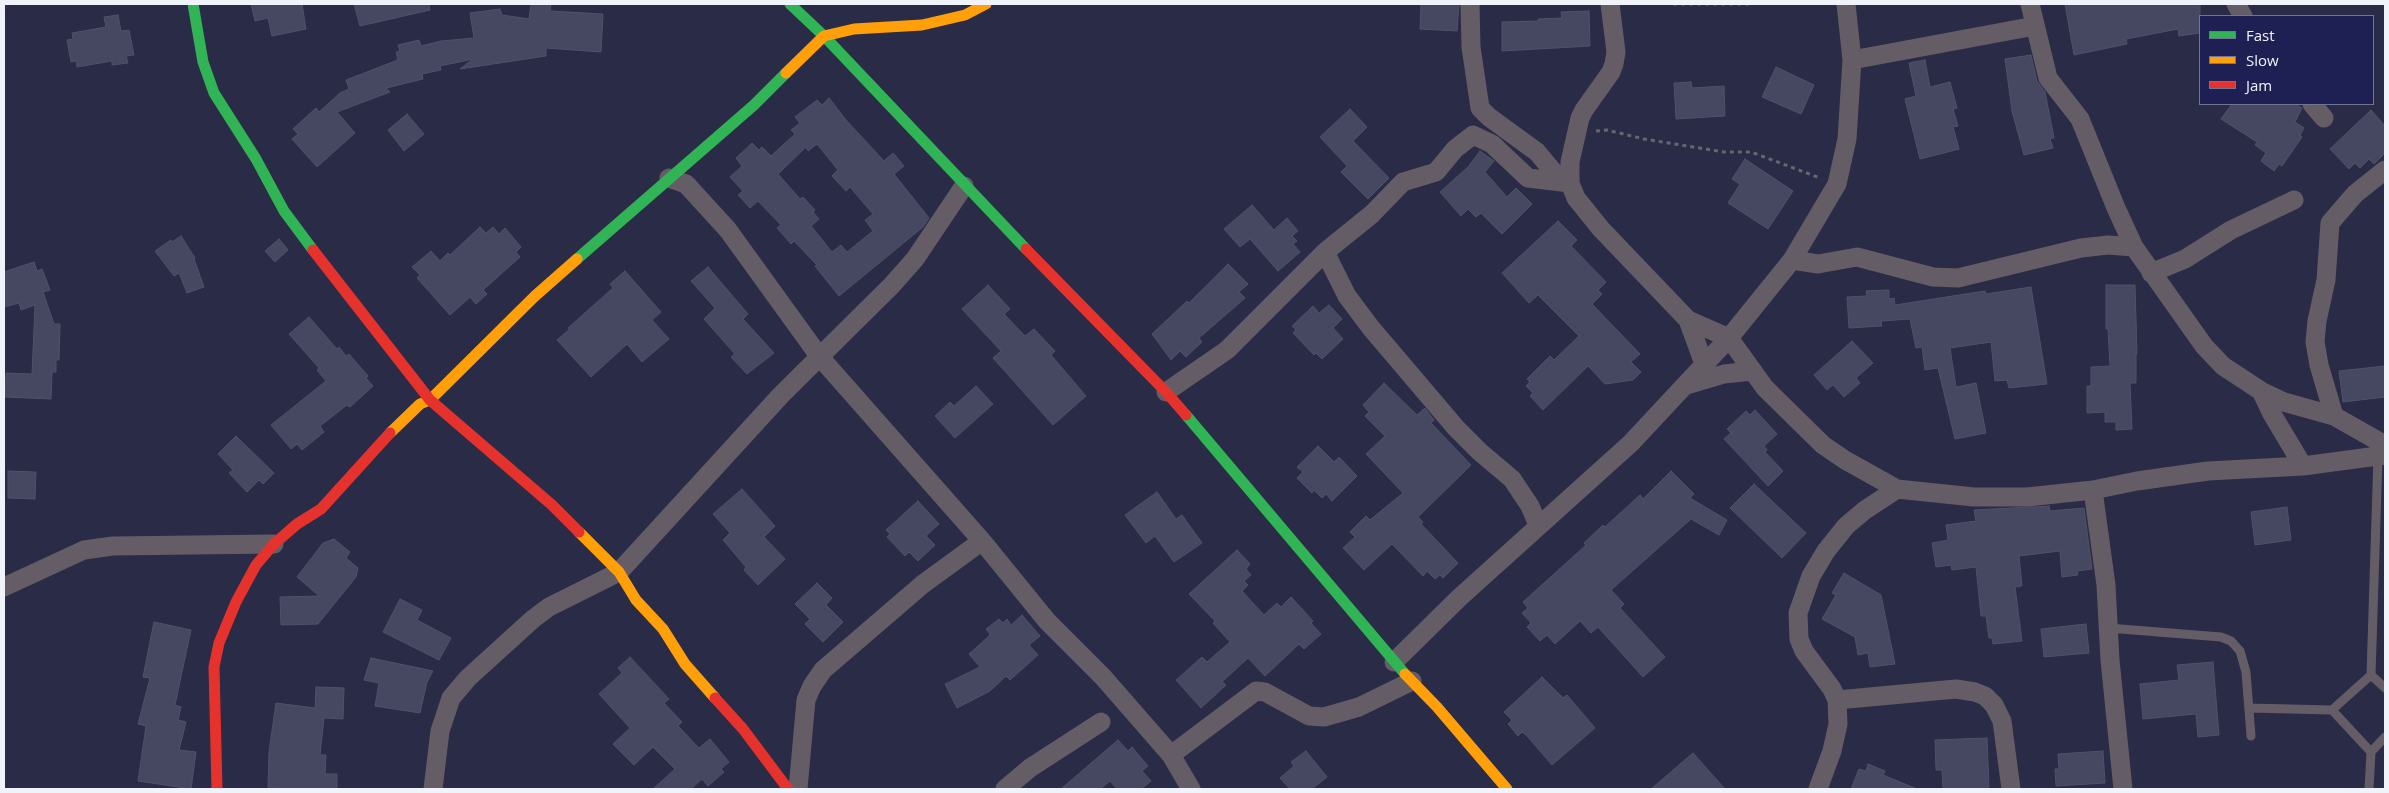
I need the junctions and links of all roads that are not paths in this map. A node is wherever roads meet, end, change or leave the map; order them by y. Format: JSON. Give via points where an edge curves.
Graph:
{"nodes":[{"id":1,"x":193,"y":4,"type":"edge"},
{"id":2,"x":790,"y":4,"type":"edge"},
{"id":3,"x":986,"y":4,"type":"edge"},
{"id":4,"x":1470,"y":4,"type":"edge"},
{"id":5,"x":1610,"y":4,"type":"edge"},
{"id":6,"x":1846,"y":4,"type":"edge"},
{"id":7,"x":2030,"y":4,"type":"edge"},
{"id":8,"x":2236,"y":4,"type":"edge"},
{"id":9,"x":2242,"y":15,"type":"edge"},
{"id":10,"x":2035,"y":26,"type":"junction"},
{"id":11,"x":824,"y":36,"type":"junction"},
{"id":12,"x":1852,"y":60,"type":"junction"},
{"id":13,"x":2313,"y":105,"type":"edge"},
{"id":14,"x":2324,"y":118,"type":"dead end"},
{"id":15,"x":2385,"y":170,"type":"edge"},
{"id":16,"x":669,"y":178,"type":"junction"},
{"id":17,"x":1566,"y":183,"type":"junction"},
{"id":18,"x":964,"y":186,"type":"junction"},
{"id":19,"x":2294,"y":200,"type":"dead end"},
{"id":20,"x":2134,"y":247,"type":"junction"},
{"id":21,"x":1325,"y":252,"type":"junction"},
{"id":22,"x":1792,"y":260,"type":"junction"},
{"id":23,"x":2151,"y":273,"type":"junction"},
{"id":24,"x":1688,"y":320,"type":"junction"},
{"id":25,"x":1729,"y":338,"type":"junction"},
{"id":26,"x":819,"y":356,"type":"junction"},
{"id":27,"x":1704,"y":364,"type":"junction"},
{"id":28,"x":1752,"y":371,"type":"junction"},
{"id":29,"x":1687,"y":385,"type":"junction"},
{"id":30,"x":2260,"y":391,"type":"junction"},
{"id":31,"x":1166,"y":392,"type":"junction"},
{"id":32,"x":430,"y":400,"type":"junction"},
{"id":33,"x":2334,"y":416,"type":"junction"},
{"id":34,"x":2383,"y":452,"type":"edge"},
{"id":35,"x":2303,"y":466,"type":"junction"},
{"id":36,"x":1897,"y":489,"type":"junction"},
{"id":37,"x":2093,"y":490,"type":"junction"},
{"id":38,"x":1538,"y":525,"type":"junction"},
{"id":39,"x":982,"y":541,"type":"junction"},
{"id":40,"x":274,"y":544,"type":"junction"},
{"id":41,"x":2375,"y":563,"type":"junction"},
{"id":42,"x":2385,"y":567,"type":"edge"},
{"id":43,"x":619,"y":572,"type":"junction"},
{"id":44,"x":4,"y":587,"type":"edge"},
{"id":45,"x":2108,"y":628,"type":"junction"},
{"id":46,"x":1394,"y":662,"type":"junction"},
{"id":47,"x":2371,"y":675,"type":"junction"},
{"id":48,"x":1412,"y":681,"type":"junction"},
{"id":49,"x":2385,"y":688,"type":"edge"},
{"id":50,"x":1837,"y":700,"type":"junction"},
{"id":51,"x":2249,"y":708,"type":"junction"},
{"id":52,"x":2332,"y":710,"type":"junction"},
{"id":53,"x":1100,"y":722,"type":"dead end"},
{"id":54,"x":2251,"y":736,"type":"dead end"},
{"id":55,"x":2385,"y":737,"type":"edge"},
{"id":56,"x":2371,"y":752,"type":"junction"},
{"id":57,"x":1171,"y":755,"type":"junction"},
{"id":58,"x":217,"y":789,"type":"edge"},
{"id":59,"x":433,"y":789,"type":"edge"},
{"id":60,"x":788,"y":789,"type":"edge"},
{"id":61,"x":798,"y":789,"type":"edge"},
{"id":62,"x":1005,"y":789,"type":"edge"},
{"id":63,"x":1191,"y":789,"type":"edge"},
{"id":64,"x":1507,"y":789,"type":"edge"},
{"id":65,"x":1818,"y":789,"type":"edge"},
{"id":66,"x":2011,"y":789,"type":"edge"},
{"id":67,"x":2123,"y":789,"type":"edge"},
{"id":68,"x":2369,"y":789,"type":"edge"}],
"edges":[{"from":1,"to":32,"type":"street","via":[[203,62],[214,93],[284,211]]},
{"from":2,"to":11,"type":"street"},
{"from":3,"to":11,"type":"street","via":[[965,15],[922,25],[854,29]]},
{"from":4,"to":17,"type":"street","via":[[1480,108],[1537,152]]},
{"from":5,"to":17,"type":"street","via":[[1616,52],[1614,64],[1584,110],[1575,136]]},
{"from":6,"to":12,"type":"street"},
{"from":7,"to":10,"type":"street"},
{"from":8,"to":9,"type":"street"},
{"from":10,"to":12,"type":"street"},
{"from":10,"to":20,"type":"street","via":[[2048,78],[2080,119]]},
{"from":11,"to":16,"type":"street","via":[[754,104]]},
{"from":11,"to":18,"type":"street"},
{"from":12,"to":22,"type":"street","via":[[1847,139],[1837,184]]},
{"from":13,"to":14,"type":"street"},
{"from":15,"to":33,"type":"street","via":[[2355,194],[2330,222],[2328,263],[2315,342]]},
{"from":16,"to":26,"type":"street","via":[[686,184],[728,230]]},
{"from":16,"to":32,"type":"street","via":[[535,296]]},
{"from":17,"to":21,"type":"street","via":[[1528,178],[1492,144],[1473,135],[1436,172],[1403,182],[1372,214]]},
{"from":17,"to":24,"type":"street","via":[[1601,229]]},
{"from":18,"to":26,"type":"street","via":[[915,259]]},
{"from":18,"to":31,"type":"street"},
{"from":19,"to":23,"type":"street","via":[[2231,230],[2185,259]]},
{"from":20,"to":22,"type":"street","via":[[2081,248],[1958,278],[1932,277],[1857,257],[1818,264]]},
{"from":20,"to":23,"type":"street"},
{"from":21,"to":31,"type":"street","via":[[1227,350]]},
{"from":21,"to":38,"type":"street","via":[[1347,296],[1371,328],[1456,428],[1512,479]]},
{"from":22,"to":25,"type":"street"},
{"from":23,"to":30,"type":"street","via":[[2204,346],[2223,366]]},
{"from":24,"to":25,"type":"street"},
{"from":24,"to":27,"type":"street"},
{"from":25,"to":27,"type":"street"},
{"from":25,"to":28,"type":"street"},
{"from":26,"to":39,"type":"street"},
{"from":26,"to":43,"type":"street"},
{"from":27,"to":29,"type":"street"},
{"from":28,"to":29,"type":"street","via":[[1724,374]]},
{"from":28,"to":36,"type":"street","via":[[1765,388],[1824,445]]},
{"from":29,"to":38,"type":"street","via":[[1631,443]]},
{"from":30,"to":33,"type":"street","via":[[2284,402]]},
{"from":30,"to":35,"type":"street"},
{"from":31,"to":46,"type":"street"},
{"from":32,"to":40,"type":"street","via":[[420,404],[401,421],[321,510],[297,524]]},
{"from":32,"to":43,"type":"street","via":[[552,505]]},
{"from":33,"to":34,"type":"street"},
{"from":34,"to":35,"type":"street"},
{"from":34,"to":41,"type":"lane"},
{"from":35,"to":37,"type":"street","via":[[2208,471]]},
{"from":36,"to":37,"type":"street","via":[[1974,497],[2026,497]]},
{"from":36,"to":50,"type":"street","via":[[1864,510],[1826,551],[1798,613],[1799,639],[1804,651]]},
{"from":37,"to":45,"type":"street","via":[[2106,586]]},
{"from":38,"to":46,"type":"street"},
{"from":39,"to":57,"type":"street","via":[[1047,621],[1103,677]]},
{"from":39,"to":61,"type":"street","via":[[923,584],[822,670],[806,700]]},
{"from":40,"to":44,"type":"street","via":[[113,546],[84,550]]},
{"from":40,"to":58,"type":"street","via":[[256,565],[219,643],[214,666]]},
{"from":41,"to":42,"type":"lane"},
{"from":41,"to":47,"type":"lane"},
{"from":43,"to":59,"type":"street","via":[[549,607],[468,678],[451,698],[440,730]]},
{"from":43,"to":60,"type":"street","via":[[636,600],[663,629],[685,664],[742,729]]},
{"from":45,"to":51,"type":"lane","via":[[2221,637],[2231,641],[2240,651],[2246,672]]},
{"from":45,"to":67,"type":"street"},
{"from":46,"to":48,"type":"street"},
{"from":47,"to":49,"type":"lane"},
{"from":47,"to":52,"type":"lane"},
{"from":48,"to":57,"type":"street","via":[[1359,707],[1324,717],[1309,716],[1265,692],[1256,691]]},
{"from":48,"to":64,"type":"street"},
{"from":50,"to":65,"type":"street","via":[[1838,724]]},
{"from":50,"to":66,"type":"street","via":[[1956,689],[1985,696],[2002,721]]},
{"from":51,"to":52,"type":"lane"},
{"from":51,"to":54,"type":"lane"},
{"from":52,"to":56,"type":"lane"},
{"from":53,"to":62,"type":"street","via":[[1030,768]]},
{"from":55,"to":56,"type":"lane"},
{"from":56,"to":68,"type":"lane"},
{"from":57,"to":63,"type":"street"}]}
